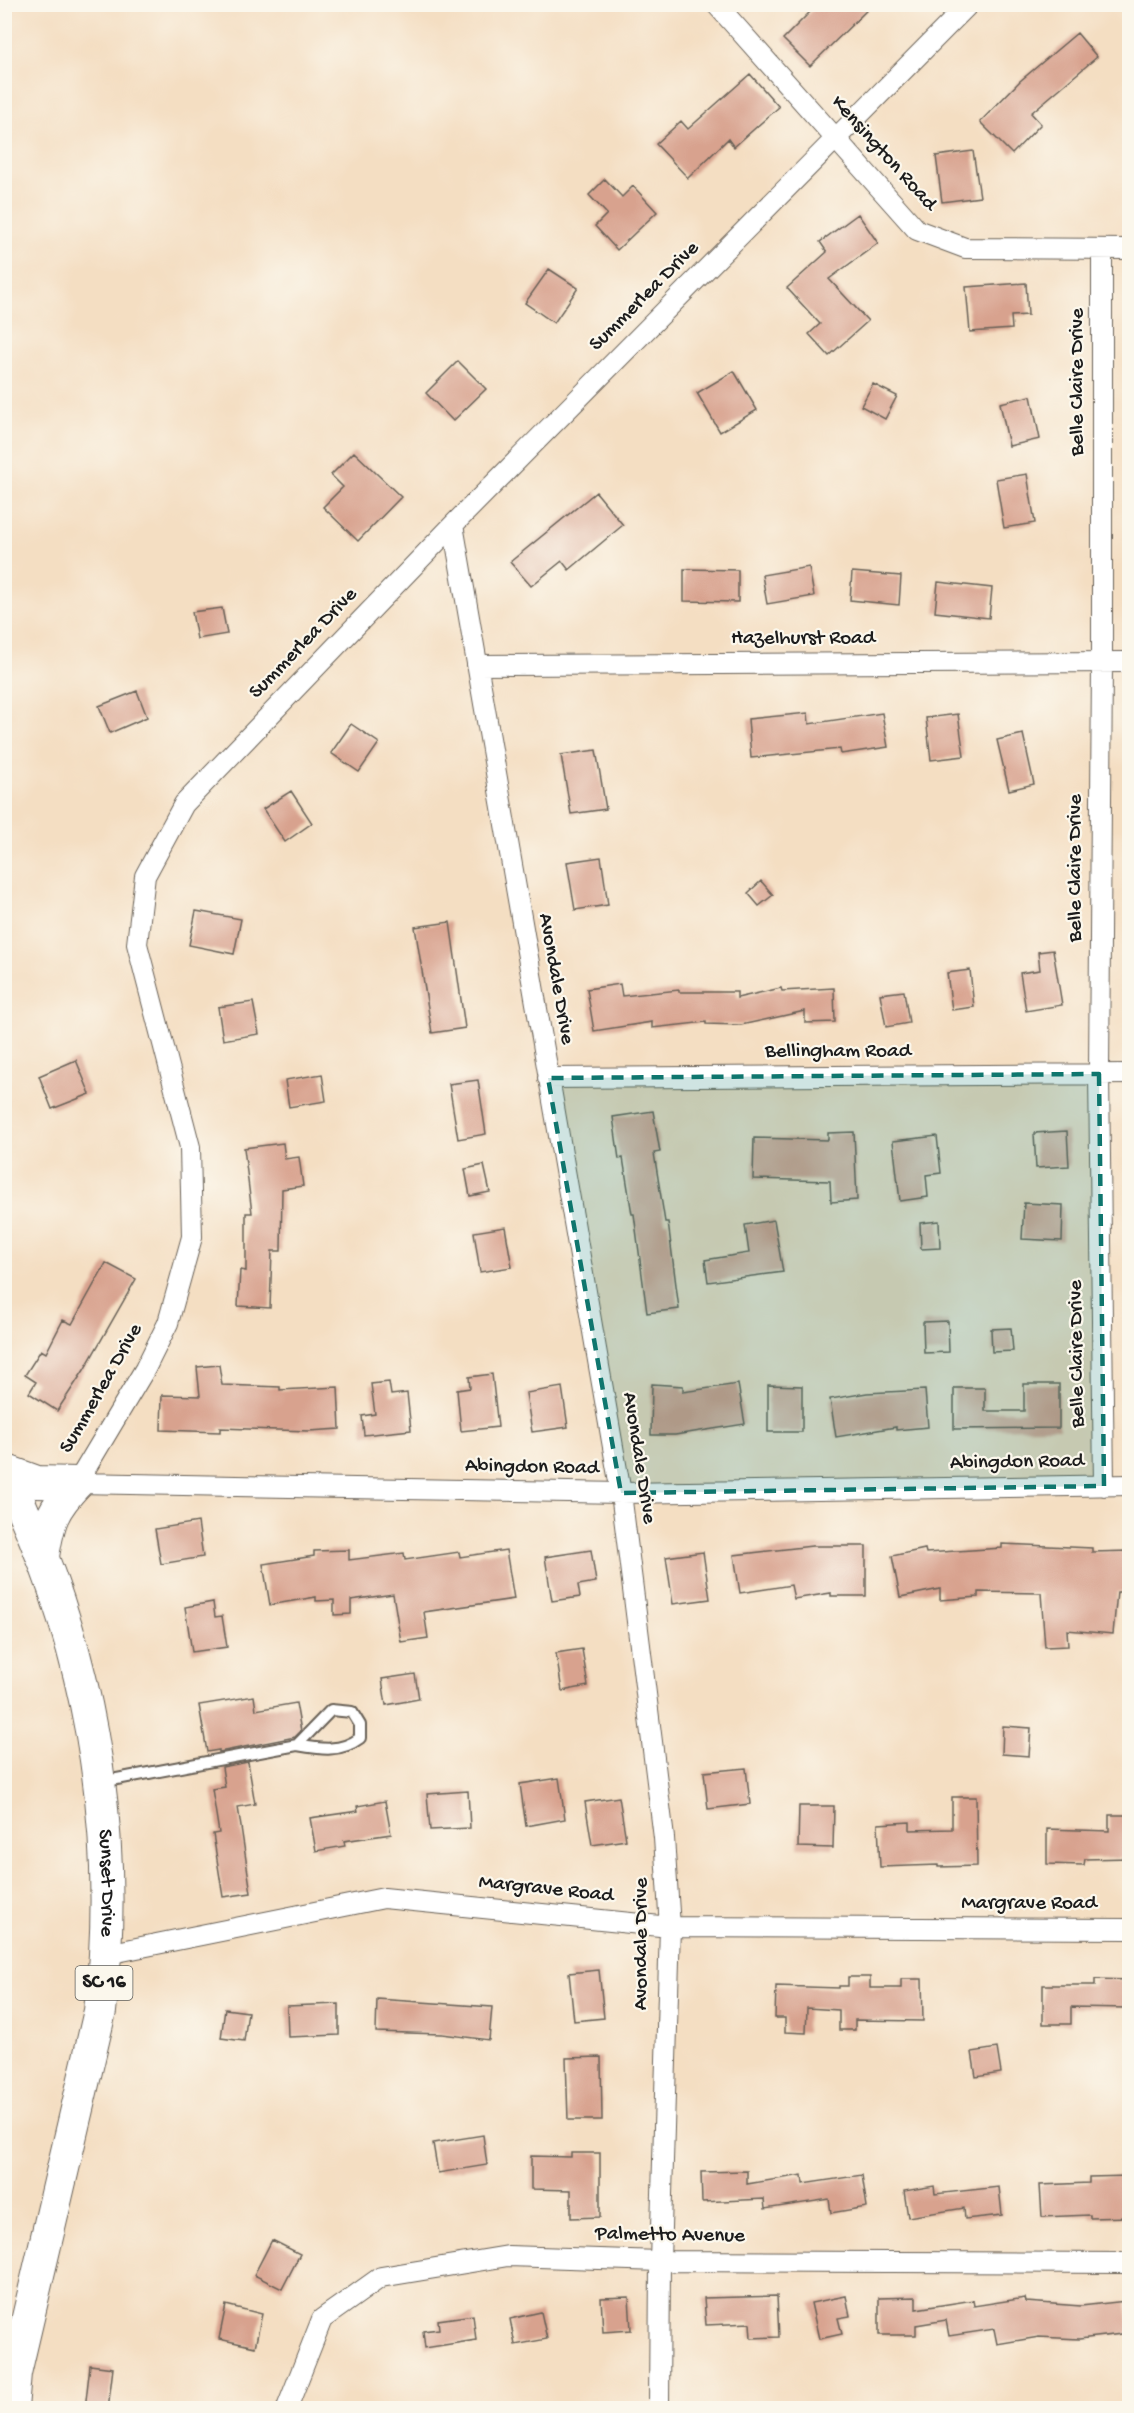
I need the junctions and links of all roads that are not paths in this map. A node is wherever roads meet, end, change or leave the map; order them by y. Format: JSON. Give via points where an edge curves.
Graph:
{"nodes":[{"id":1,"x":716,"y":4,"type":"edge"},
{"id":2,"x":969,"y":4,"type":"edge"},
{"id":3,"x":836,"y":138,"type":"junction"},
{"id":4,"x":1130,"y":249,"type":"edge"},
{"id":5,"x":1102,"y":250,"type":"junction"},
{"id":6,"x":453,"y":525,"type":"junction"},
{"id":7,"x":1102,"y":662,"type":"junction"},
{"id":8,"x":1130,"y":662,"type":"edge"},
{"id":9,"x":477,"y":665,"type":"junction"},
{"id":10,"x":1099,"y":1074,"type":"junction"},
{"id":11,"x":1130,"y":1074,"type":"edge"},
{"id":12,"x":548,"y":1078,"type":"junction"},
{"id":13,"x":4,"y":1470,"type":"edge"},
{"id":14,"x":77,"y":1483,"type":"junction"},
{"id":15,"x":1130,"y":1485,"type":"edge"},
{"id":16,"x":1104,"y":1486,"type":"junction"},
{"id":17,"x":621,"y":1493,"type":"junction"},
{"id":18,"x":43,"y":1556,"type":"junction"},
{"id":19,"x":297,"y":1745,"type":"junction"},
{"id":20,"x":100,"y":1782,"type":"junction"},
{"id":21,"x":669,"y":1927,"type":"junction"},
{"id":22,"x":1130,"y":1929,"type":"edge"},
{"id":23,"x":107,"y":1954,"type":"junction"},
{"id":24,"x":660,"y":2261,"type":"junction"},
{"id":25,"x":1130,"y":2263,"type":"edge"},
{"id":26,"x":12,"y":2409,"type":"edge"},
{"id":27,"x":287,"y":2409,"type":"edge"},
{"id":28,"x":659,"y":2409,"type":"edge"}],
"edges":[{"from":1,"to":3,"type":"street","name":"Kensington Road"},
{"from":2,"to":3,"type":"street","name":"Summerlea Drive"},
{"from":3,"to":5,"type":"street","name":"Kensington Road","via":[[917,230],[965,248]]},
{"from":3,"to":6,"type":"street","name":"Summerlea Drive"},
{"from":4,"to":5,"type":"street","name":"Kensington Road"},
{"from":5,"to":7,"type":"street","name":"Belle Claire Drive"},
{"from":6,"to":9,"type":"street","name":"Avondale Drive"},
{"from":6,"to":14,"type":"street","name":"Summerlea Drive","via":[[184,804],[145,876],[137,944],[190,1147],[192,1237],[168,1323]]},
{"from":7,"to":8,"type":"street","name":"Hazelhurst Road"},
{"from":7,"to":9,"type":"street","name":"Hazelhurst Road"},
{"from":7,"to":10,"type":"street","name":"Belle Claire Drive"},
{"from":9,"to":12,"type":"street","name":"Avondale Drive"},
{"from":10,"to":11,"type":"street","name":"Bellingham Road"},
{"from":10,"to":12,"type":"street","name":"Bellingham Road"},
{"from":10,"to":16,"type":"street","name":"Belle Claire Drive"},
{"from":12,"to":17,"type":"street","name":"Avondale Drive"},
{"from":13,"to":14,"type":"main road","via":[[38,1482]]},
{"from":13,"to":18,"type":"main road","name":"Sunset Drive","number":"SC 16"},
{"from":14,"to":17,"type":"street","name":"Abingdon Road"},
{"from":14,"to":18,"type":"main road","via":[[59,1502],[48,1524]]},
{"from":15,"to":16,"type":"street","name":"Abingdon Road"},
{"from":16,"to":17,"type":"street","name":"Abingdon Road"},
{"from":17,"to":21,"type":"street","name":"Avondale Drive","via":[[664,1838]]},
{"from":18,"to":20,"type":"main road","name":"Sunset Drive","number":"SC 16","via":[[92,1725]]},
{"from":19,"to":19,"type":"lane","via":[[329,1750],[352,1744],[360,1738],[360,1725],[352,1712],[331,1710]]},
{"from":19,"to":20,"type":"lane"},
{"from":20,"to":23,"type":"main road","name":"Sunset Drive","number":"SC 16","via":[[106,1845]]},
{"from":21,"to":22,"type":"street","name":"Margrave Road"},
{"from":21,"to":23,"type":"street","name":"Margrave Road","via":[[384,1898]]},
{"from":21,"to":24,"type":"street","name":"Avondale Drive"},
{"from":23,"to":26,"type":"main road","name":"Sunset Drive","number":"SC 16","via":[[100,2011],[15,2373]]},
{"from":24,"to":25,"type":"street","name":"Palmetto Avenue"},
{"from":24,"to":27,"type":"street","name":"Palmetto Avenue","via":[[508,2256],[381,2277],[322,2319]]},
{"from":24,"to":28,"type":"street","name":"Avondale Drive"}]}
